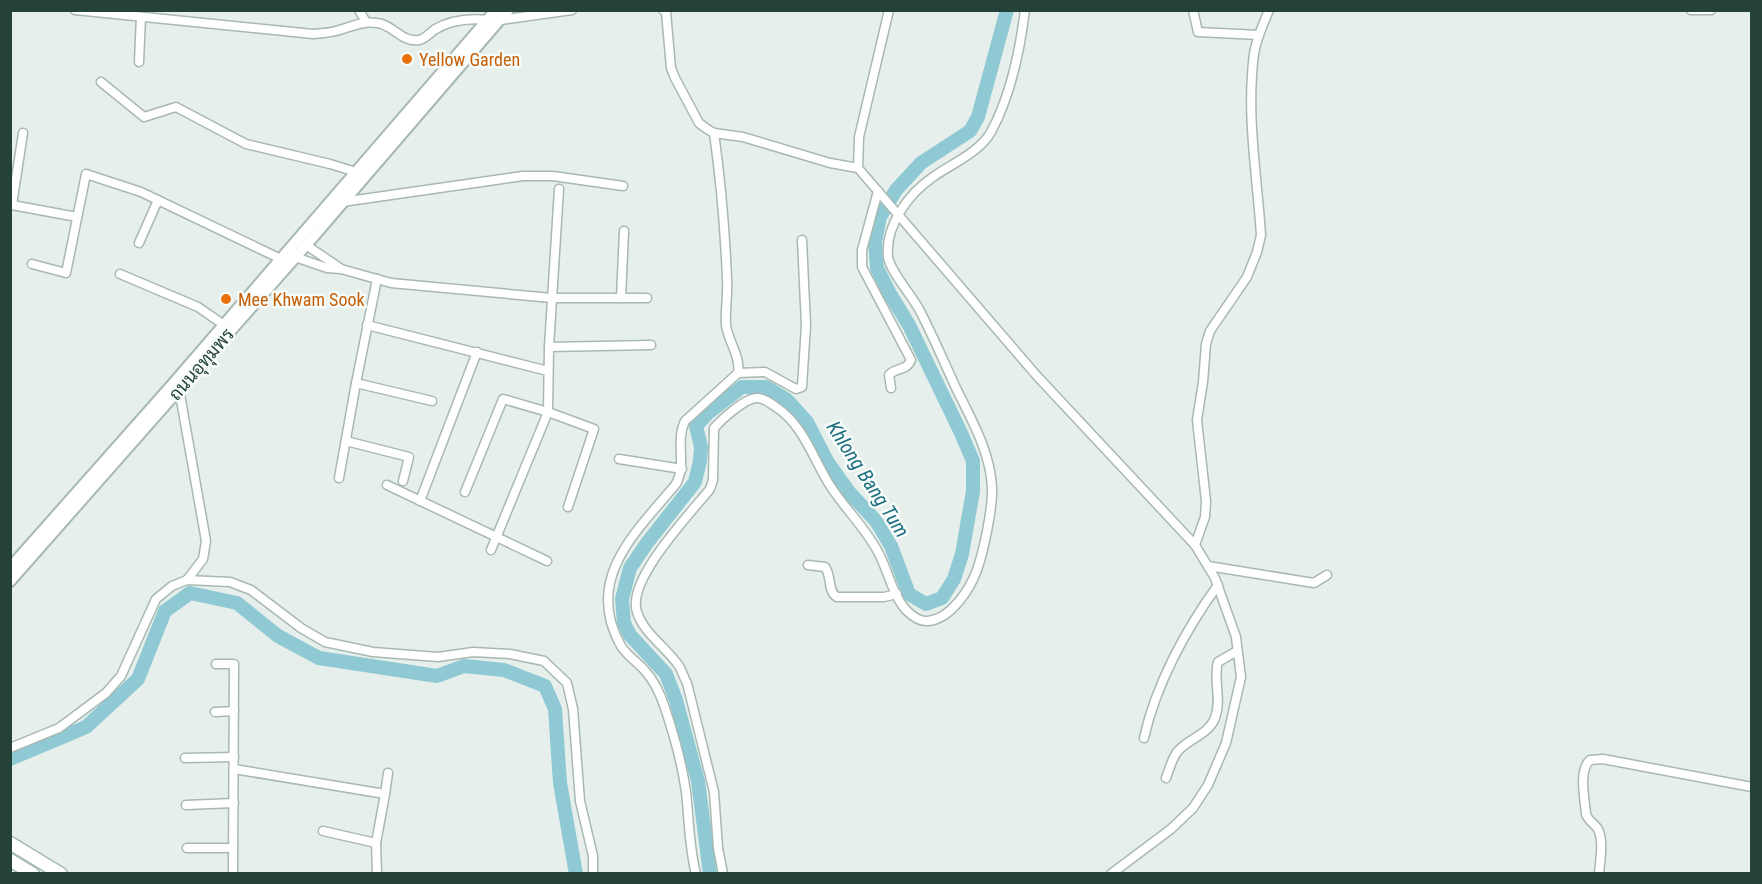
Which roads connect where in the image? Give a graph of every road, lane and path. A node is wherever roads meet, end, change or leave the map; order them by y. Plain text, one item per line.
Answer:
1 (75, 10) edge
2 (359, 10) edge
3 (508, 10) edge
4 (572, 10) edge
5 (889, 10) edge
6 (1025, 10) edge
7 (1193, 10) edge
8 (1269, 10) edge
9 (1691, 10) edge
10 (1711, 10) edge
11 (665, 11) edge
12 (498, 15) edge
13 (141, 17) junction
14 (488, 20) junction
15 (366, 22) junction
16 (1259, 35) junction
17 (139, 62) dead end
18 (101, 82) dead end
19 (23, 133) dead end
20 (714, 133) junction
21 (858, 168) junction
22 (356, 172) junction
23 (623, 186) dead end
24 (559, 189) dead end
25 (880, 193) junction
26 (158, 200) junction
27 (341, 202) junction
28 (896, 210) junction
29 (77, 217) junction
30 (624, 231) dead end
31 (802, 240) dead end
32 (139, 243) dead end
33 (306, 245) junction
34 (295, 257) junction
35 (281, 259) junction
36 (32, 264) dead end
37 (340, 269) junction
38 (120, 274) dead end
39 (377, 279) junction
40 (552, 298) junction
41 (621, 298) junction
42 (647, 298) dead end
43 (224, 325) junction
44 (367, 326) junction
45 (651, 345) dead end
46 (549, 347) junction
47 (477, 352) junction
48 (548, 370) junction
49 (738, 373) junction
50 (356, 383) junction
51 (179, 388) junction
52 (891, 388) dead end
53 (432, 401) dead end
54 (548, 412) junction
55 (346, 441) junction
56 (619, 459) dead end
57 (682, 469) junction
58 (339, 478) dead end
59 (403, 481) dead end
60 (387, 485) dead end
61 (465, 492) dead end
62 (420, 501) junction
63 (568, 507) dead end
64 (496, 537) junction
65 (1195, 545) junction
66 (491, 550) dead end
67 (547, 561) dead end
68 (808, 565) dead end
69 (1208, 566) junction
70 (10, 568) edge
71 (1327, 575) dead end
72 (187, 580) junction
73 (10, 581) edge
74 (1218, 585) junction
75 (897, 594) junction
76 (1238, 651) junction
77 (216, 664) dead end
78 (234, 711) junction
79 (215, 712) dead end
80 (1144, 738) dead end
81 (10, 748) edge
82 (234, 757) junction
83 (185, 758) dead end
84 (234, 769) junction
85 (388, 772) dead end
86 (1166, 778) dead end
87 (1752, 787) edge
88 (385, 794) junction
89 (234, 803) junction
90 (186, 805) dead end
91 (323, 831) dead end
92 (10, 843) edge
93 (376, 843) junction
94 (233, 848) junction
95 (187, 849) dead end
96 (10, 860) edge
97 (33, 873) edge
98 (61, 873) edge
99 (233, 873) edge
100 (377, 873) edge
101 (593, 873) edge
102 (696, 873) edge
103 (723, 873) edge
104 (1111, 873) edge
105 (1599, 873) edge

1 - 13 street
2 - 15 street
3 - 12 street, ถนนอุทุมพร
4 - 12 street
5 - 21 street
6 - 28 street
7 - 16 street
8 - 16 street
9 - 10 street
11 - 20 street
12 - 14 street
12 - 27 street, ถนนอุทุมพร
13 - 15 street
13 - 17 street
14 - 15 street
14 - 22 street, ถนนอุทุมพร
16 - 65 street
18 - 22 street
19 - 29 street
20 - 21 street
20 - 49 street
21 - 25 street
22 - 35 street, ถนนอุทุมพร
23 - 27 street
24 - 40 street
25 - 28 street
25 - 52 street
26 - 29 street
26 - 32 street
26 - 35 street
27 - 33 street, ถนนอุทุมพร
28 - 65 street
28 - 75 street
29 - 36 street
30 - 41 street
31 - 49 street
33 - 34 street, ถนนอุทุมพร
33 - 37 street
34 - 37 street
34 - 51 street, ถนนอุทุมพร
35 - 43 street, ถนนอุทุมพร
37 - 39 street
38 - 43 street
39 - 40 street
39 - 44 street
40 - 41 street
40 - 46 street
41 - 42 street
43 - 70 street, ถนนอุทุมพร
44 - 47 street
44 - 50 street
45 - 46 street
46 - 48 street
47 - 48 street
47 - 62 street
48 - 54 street
49 - 57 street
50 - 53 street
50 - 55 street
51 - 72 street
51 - 73 street, ถนนอุทุมพร
54 - 61 street
54 - 63 street
54 - 64 street
55 - 58 street
55 - 59 street
56 - 57 street
57 - 102 street
60 - 62 street
62 - 64 street
64 - 66 street
64 - 67 street
65 - 69 street
68 - 75 street
69 - 71 street
69 - 74 street
72 - 81 street
72 - 101 street
74 - 76 street
74 - 80 street
75 - 103 street
76 - 86 street
76 - 104 street
77 - 78 street
78 - 79 street
78 - 82 street
82 - 83 street
82 - 84 street
84 - 88 street
84 - 89 street
85 - 88 street
87 - 105 street
88 - 93 street
89 - 90 street
89 - 94 street
91 - 93 street
92 - 98 main road
93 - 100 street
94 - 95 street
94 - 99 street
96 - 97 main road

